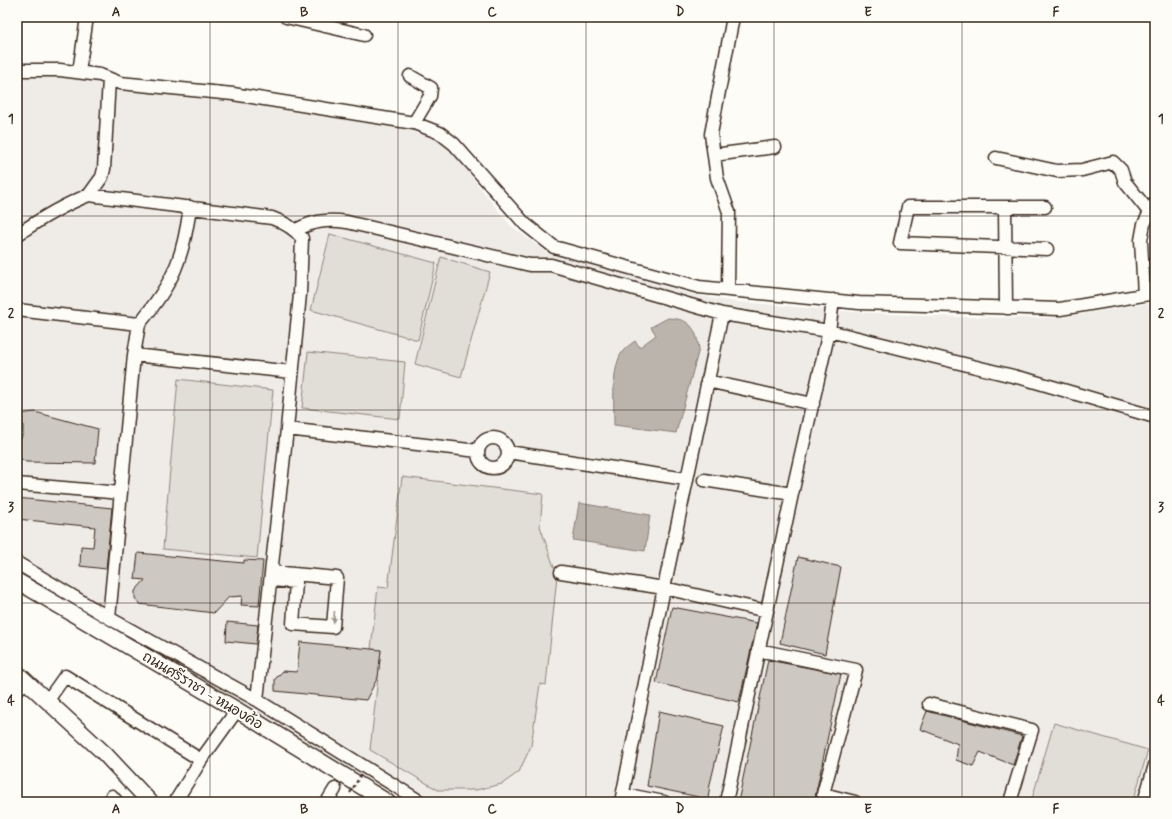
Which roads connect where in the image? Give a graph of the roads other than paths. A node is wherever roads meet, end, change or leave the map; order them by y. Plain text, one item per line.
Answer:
1 (87, 17) edge
2 (286, 17) edge
3 (733, 17) edge
4 (364, 35) dead end
5 (17, 70) edge
6 (79, 72) junction
7 (410, 76) dead end
8 (109, 79) junction
9 (414, 123) junction
10 (775, 147) dead end
11 (714, 155) junction
12 (996, 158) dead end
13 (89, 195) junction
14 (190, 207) junction
15 (1045, 207) dead end
16 (1005, 208) junction
17 (1152, 208) edge
18 (296, 230) junction
19 (17, 235) edge
20 (1006, 248) junction
21 (1047, 249) dead end
22 (728, 290) junction
23 (1149, 294) edge
24 (833, 300) junction
25 (1006, 308) junction
26 (17, 310) edge
27 (722, 314) junction
28 (139, 324) junction
29 (829, 332) junction
30 (134, 355) junction
31 (292, 372) junction
32 (707, 381) junction
33 (813, 404) junction
34 (1155, 417) edge
35 (287, 429) junction
36 (478, 451) junction
37 (508, 452) junction
38 (686, 479) junction
39 (704, 480) dead end
40 (17, 484) edge
41 (121, 493) junction
42 (792, 494) junction
43 (17, 563) edge
44 (561, 572) dead end
45 (271, 576) junction
46 (17, 581) edge
47 (664, 588) junction
48 (767, 611) junction
49 (109, 618) junction
50 (758, 650) junction
51 (20, 681) edge
52 (48, 700) junction
53 (257, 700) junction
54 (929, 704) dead end
55 (237, 710) junction
56 (201, 760) junction
57 (1155, 765) edge
58 (335, 789) dead end
59 (622, 798) edge
60 (150, 802) edge
61 (175, 802) edge
62 (327, 802) edge
63 (387, 802) edge
64 (421, 802) edge
65 (664, 802) edge
66 (726, 802) edge
67 (855, 802) edge
68 (1010, 802) edge
69 (1144, 802) edge

1 - 6 street
2 - 4 street
3 - 11 street
5 - 6 street
6 - 8 street
7 - 9 street
8 - 9 street
8 - 13 street
9 - 22 street
10 - 11 street
11 - 22 street
12 - 17 street
13 - 14 street
13 - 19 street
14 - 18 street
14 - 28 street
15 - 16 street
16 - 20 street
16 - 20 street
17 - 23 street
18 - 27 street
18 - 31 street
20 - 21 street
20 - 25 street
22 - 24 street
23 - 25 street
24 - 25 street
24 - 29 street
26 - 28 street
27 - 29 street
27 - 32 street
28 - 30 street
29 - 33 street
29 - 34 street
30 - 31 street
30 - 41 street
31 - 35 street
32 - 33 street
32 - 38 street
33 - 42 street
35 - 36 street
35 - 45 street
36 - 37 street
36 - 37 street
37 - 38 street
38 - 47 street
39 - 42 street
40 - 41 street
41 - 49 street
42 - 48 street
43 - 49 street
44 - 47 street
45 -> 45 street
45 - 53 street
46 - 55 main road, ถนนศรีราชา - หนองค้อ
47 - 48 street
47 - 59 street
48 - 50 street
49 - 53 street
50 - 66 street
50 - 67 street
51 - 52 main road
52 - 56 street
52 - 60 main road
53 - 64 street
54 - 68 street
55 - 56 street
55 - 63 main road, ถนนศรีราชา - หนองค้อ
56 - 61 street
57 - 69 street
58 - 62 street
59 - 65 street

